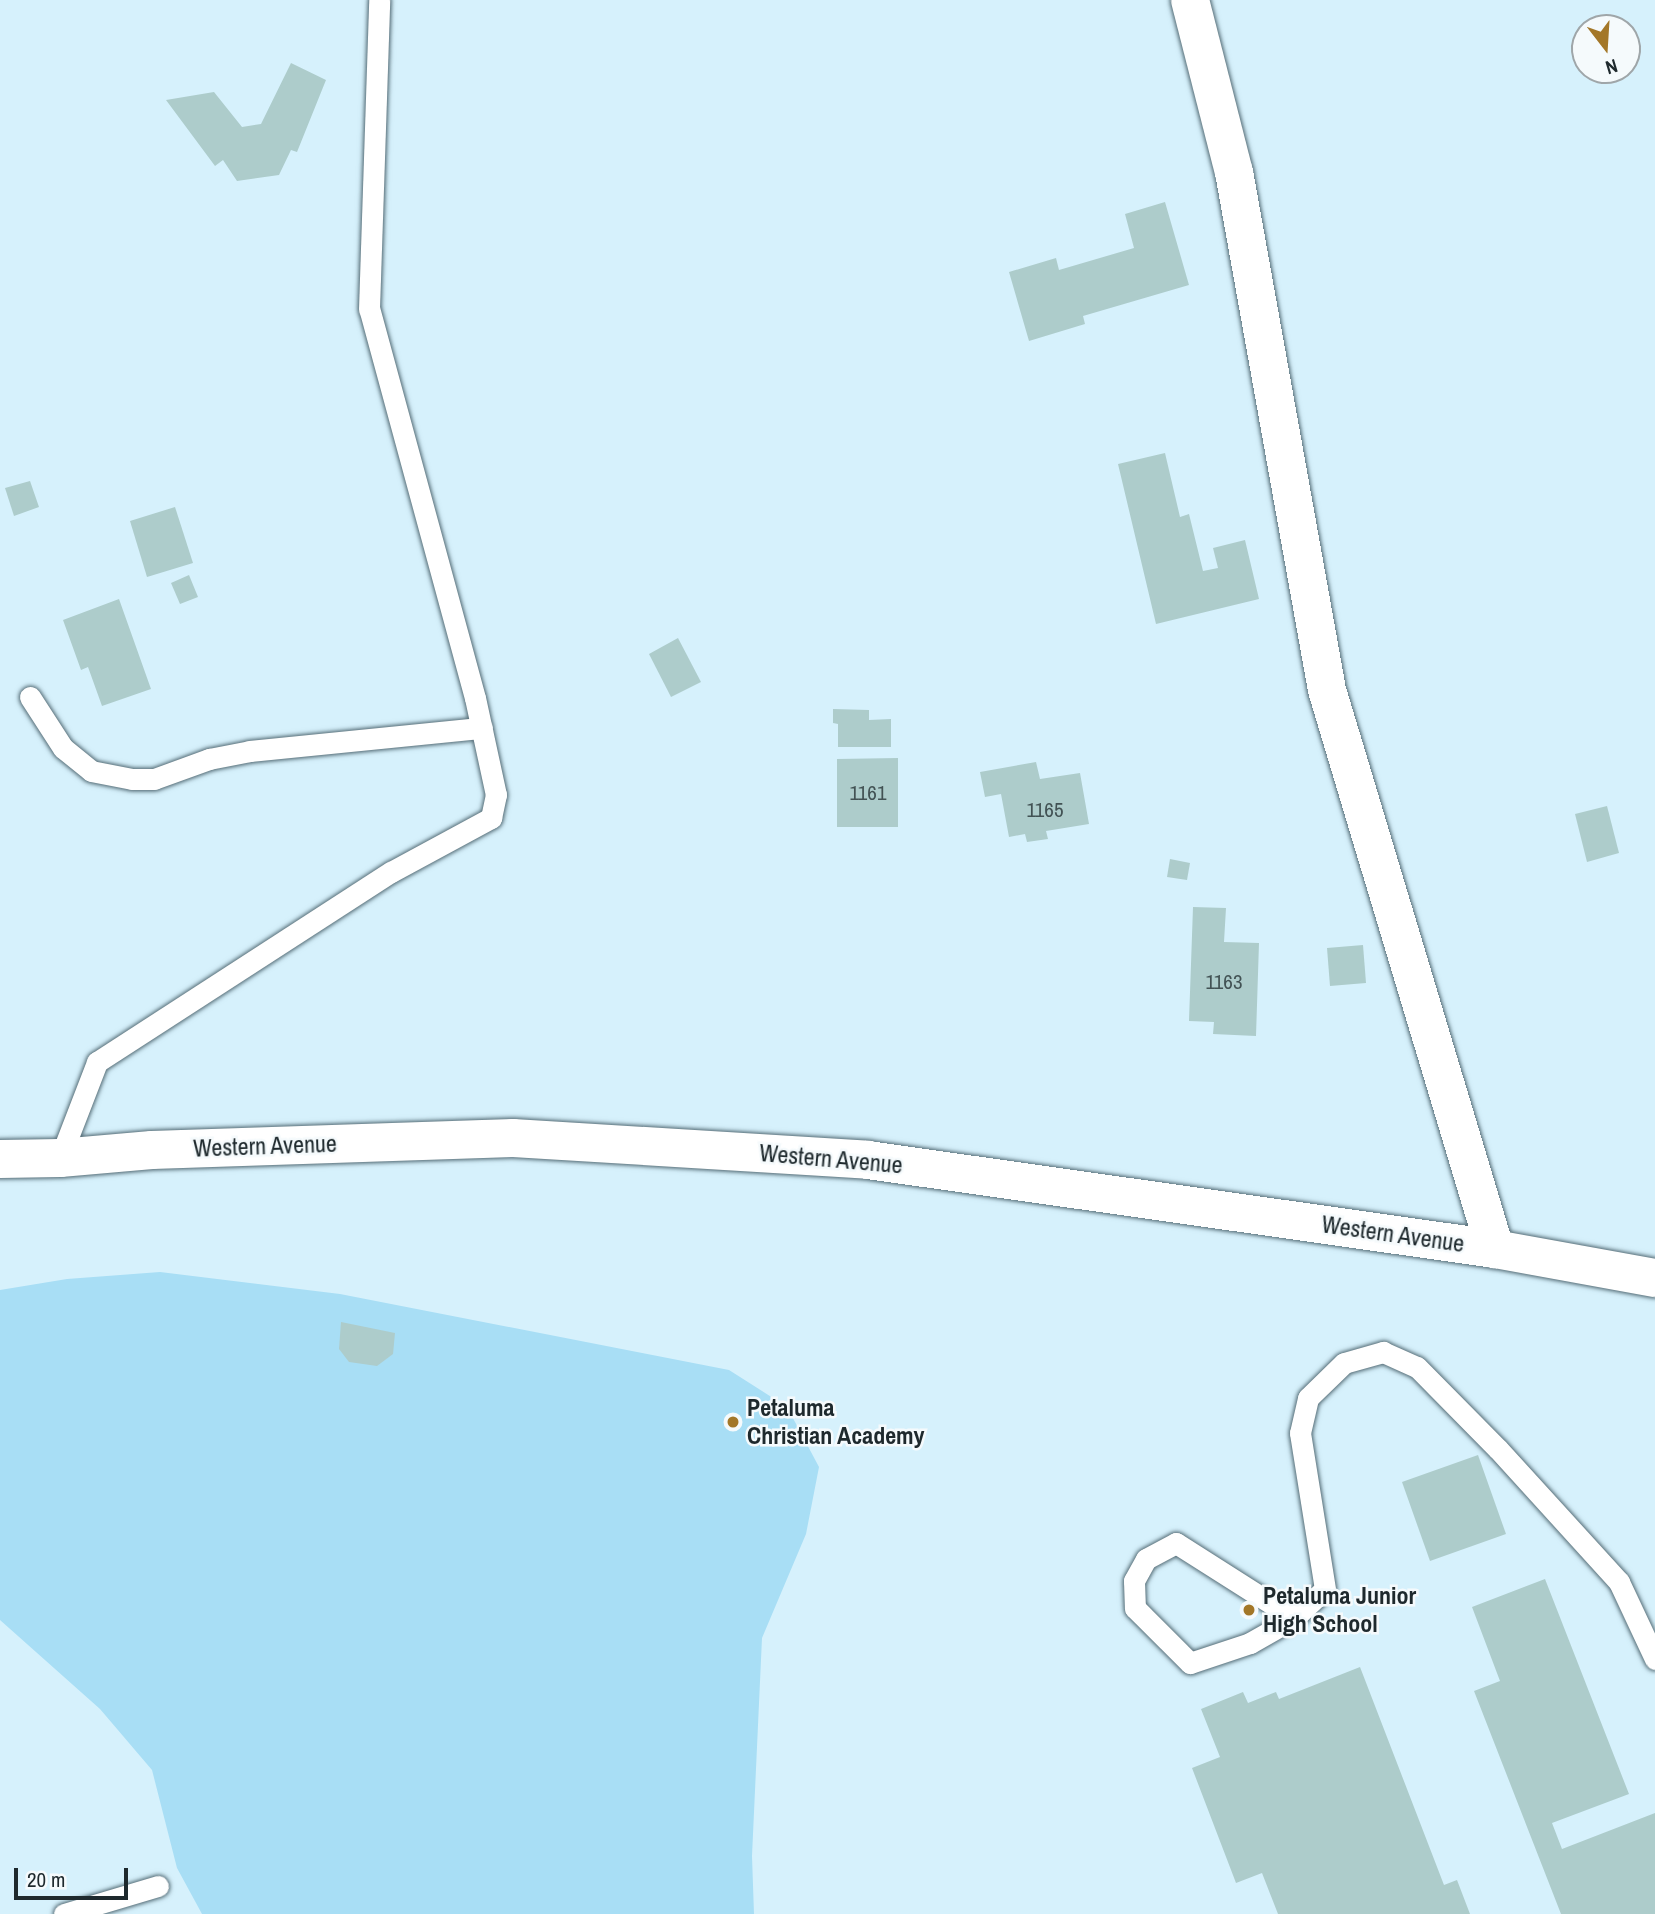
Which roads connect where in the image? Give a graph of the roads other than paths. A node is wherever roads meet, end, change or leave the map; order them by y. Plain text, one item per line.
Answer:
1 (379, 0) edge
2 (1190, 0) edge
3 (30, 697) dead end
4 (481, 727) junction
5 (60, 1158) junction
6 (0, 1159) edge
7 (1495, 1249) junction
8 (1655, 1278) edge
9 (1294, 1618) junction
10 (1655, 1659) edge
11 (158, 1886) dead end
12 (64, 1914) edge

1 - 4 lane
2 - 7 street
3 - 4 lane
4 - 5 lane
5 - 6 street, Western Avenue
5 - 7 street, Western Avenue
7 - 8 street, Western Avenue
9 - 9 lane
9 - 10 lane
11 - 12 lane

